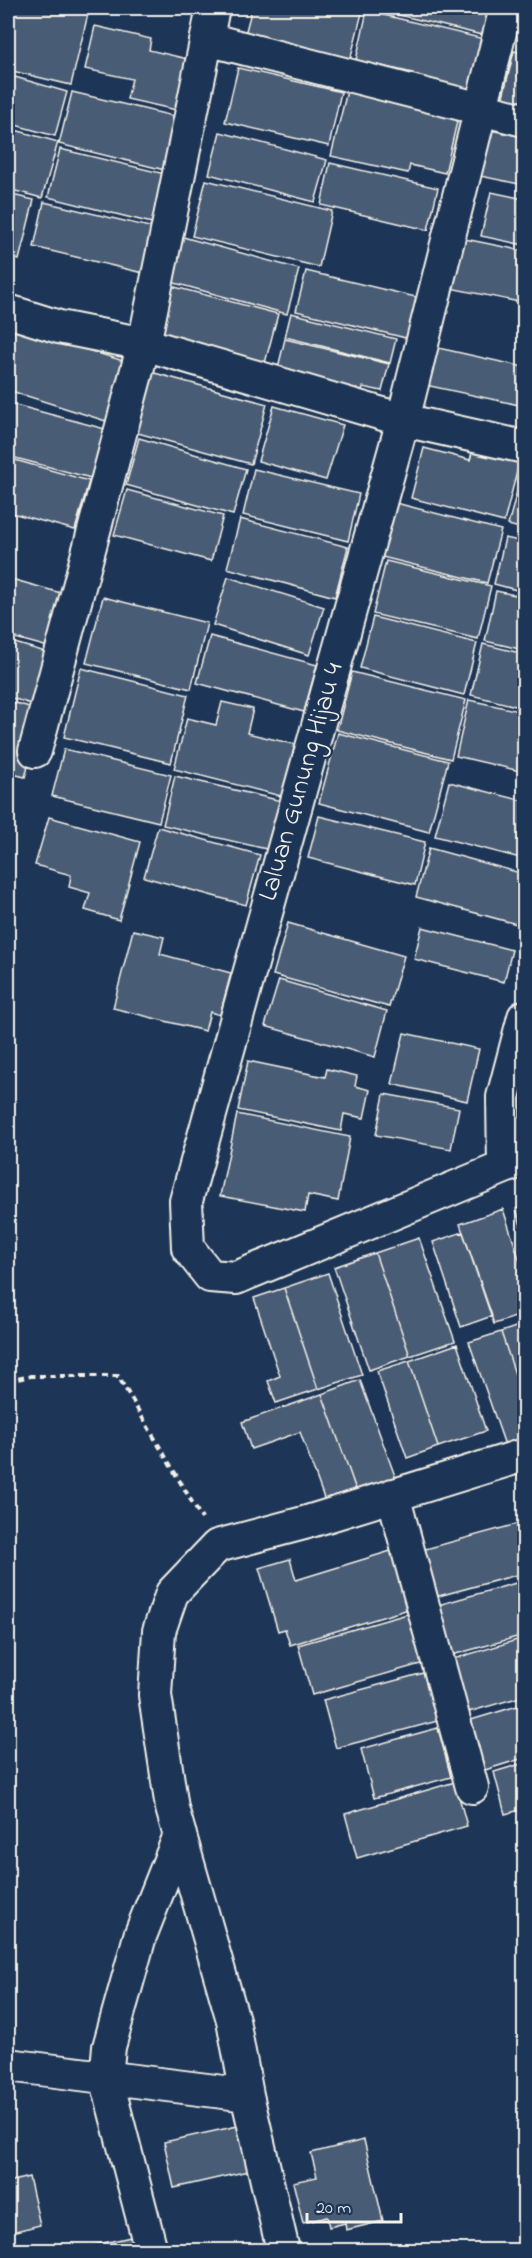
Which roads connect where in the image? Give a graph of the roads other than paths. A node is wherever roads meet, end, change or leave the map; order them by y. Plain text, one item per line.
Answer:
1 (213, 8) edge
2 (506, 8) edge
3 (207, 39) junction
4 (481, 108) junction
5 (525, 120) edge
6 (8, 311) edge
7 (144, 344) junction
8 (403, 420) junction
9 (525, 447) edge
10 (35, 751) dead end
11 (525, 1017) edge
12 (514, 1163) edge
13 (525, 1455) edge
14 (393, 1495) junction
15 (472, 1787) dead end
16 (180, 1836) junction
17 (8, 2065) edge
18 (106, 2078) junction
19 (247, 2095) junction
20 (151, 2250) edge
21 (284, 2250) edge

1 - 3 street
2 - 4 street, Laluan Gunung Hijau 4
3 - 4 street
3 - 7 street
4 - 5 street
4 - 8 street, Laluan Gunung Hijau 4
6 - 7 street
7 - 8 street
7 - 10 street
8 - 9 street
8 - 12 street, Laluan Gunung Hijau 4
11 - 12 street
13 - 14 street
14 - 15 street
14 - 16 street
16 - 18 street
16 - 19 street
17 - 18 street
18 - 19 street
18 - 20 street
19 - 21 street

